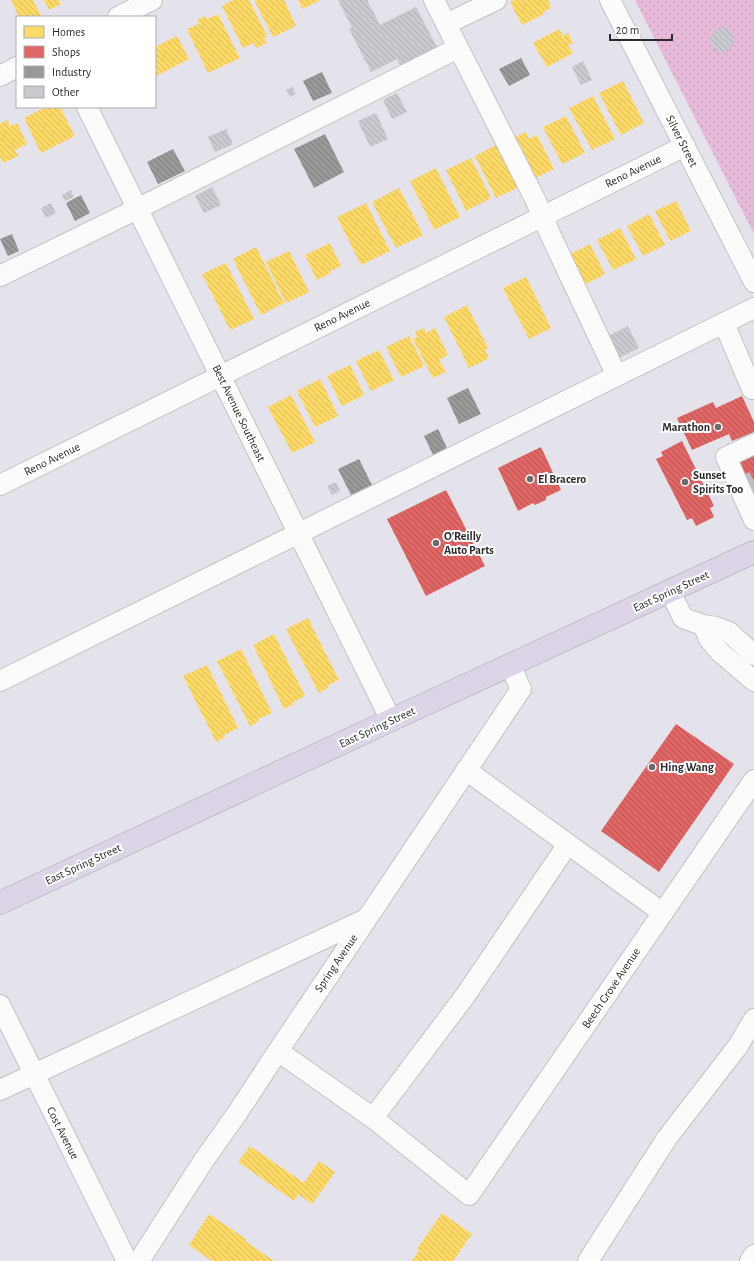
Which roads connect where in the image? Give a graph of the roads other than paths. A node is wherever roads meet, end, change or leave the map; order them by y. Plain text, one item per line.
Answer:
1 (152, 0) edge
2 (434, 0) edge
3 (496, 0) edge
4 (610, 0) edge
5 (120, 16) edge
6 (446, 24) junction
7 (458, 48) junction
8 (16, 68) edge
9 (0, 76) edge
10 (87, 108) edge
11 (685, 146) junction
12 (137, 209) junction
13 (542, 216) junction
14 (0, 276) edge
15 (754, 282) edge
16 (754, 308) edge
17 (724, 323) junction
18 (220, 376) junction
19 (617, 376) junction
20 (753, 390) edge
21 (754, 444) edge
22 (0, 485) edge
23 (752, 510) edge
24 (298, 533) junction
25 (754, 552) edge
26 (670, 591) junction
27 (703, 625) junction
28 (754, 638) edge
29 (754, 654) edge
30 (510, 665) junction
31 (754, 668) edge
32 (754, 681) edge
33 (0, 682) edge
34 (391, 720) junction
35 (466, 770) junction
36 (754, 780) edge
37 (568, 844) junction
38 (0, 903) edge
39 (663, 913) junction
40 (366, 919) junction
41 (0, 1005) edge
42 (754, 1019) edge
43 (278, 1051) junction
44 (34, 1075) junction
45 (0, 1090) edge
46 (373, 1118) junction
47 (754, 1255) edge
48 (127, 1261) edge
49 (139, 1261) edge
50 (588, 1261) edge
51 (750, 1261) edge

1 - 5 street
2 - 6 street
3 - 6 street
4 - 11 street, Silver Street
6 - 7 street
7 - 12 street
7 - 13 street
8 - 9 street
10 - 12 street, Best Avenue Southeast
11 - 13 street, Reno Avenue
11 - 15 street, Silver Street
12 - 14 street
12 - 18 street, Best Avenue Southeast
13 - 18 street, Reno Avenue
13 - 19 street
16 - 17 street
17 - 19 street
17 - 20 street
18 - 22 street, Reno Avenue
18 - 24 street, Best Avenue Southeast
19 - 24 street
21 - 23 street
24 - 33 street
24 - 34 street, Best Avenue Southeast
25 - 26 main road, East Spring Street
26 - 27 street
26 - 30 main road, East Spring Street
27 - 28 street
27 - 29 street
27 - 31 street
27 - 32 street
30 - 34 main road, East Spring Street
30 - 35 street, Spring Avenue
34 - 38 main road, East Spring Street
35 - 37 street
35 - 40 street, Spring Avenue
36 - 39 street, Beech Grove Avenue
37 - 39 street
37 - 46 street
39 - 46 street, Beech Grove Avenue
40 - 43 street, Spring Avenue
40 - 44 street
41 - 44 street, Cost Avenue
42 - 50 street
43 - 46 street
43 - 49 street, Spring Avenue
44 - 45 street
44 - 48 street, Cost Avenue
47 - 51 street

